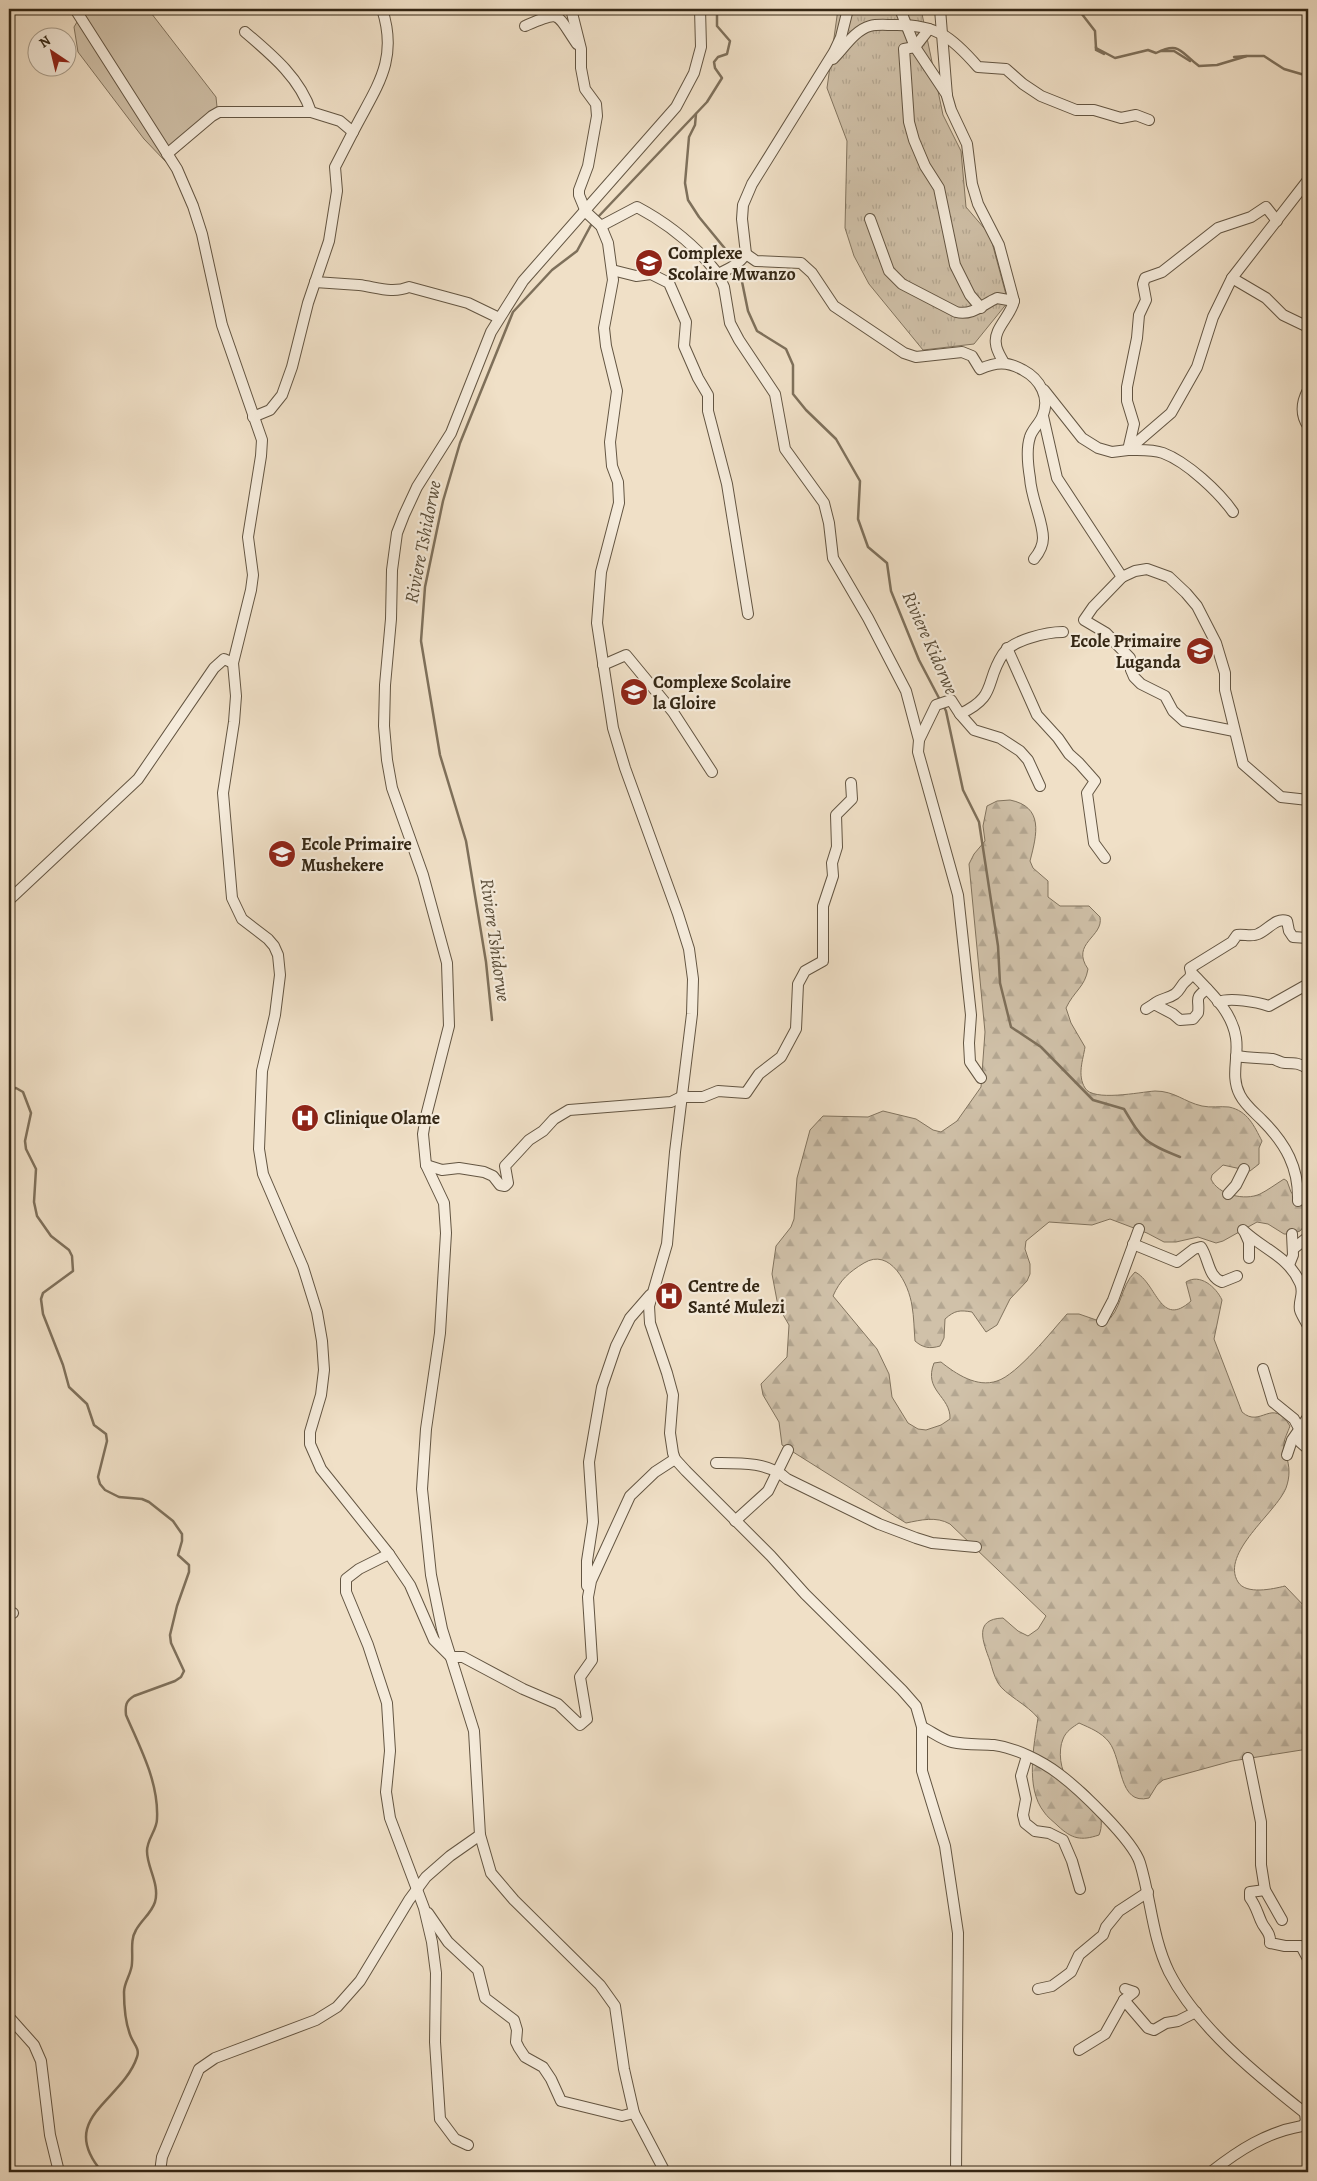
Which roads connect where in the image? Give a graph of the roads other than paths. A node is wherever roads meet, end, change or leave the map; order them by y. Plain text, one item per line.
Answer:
1 (75, 9) edge
2 (382, 9) edge
3 (571, 9) edge
4 (700, 9) edge
5 (848, 9) edge
6 (900, 9) edge
7 (940, 9) edge
8 (906, 25) junction
9 (525, 26) dead end
10 (929, 29) junction
11 (245, 32) dead end
12 (942, 33) junction
13 (915, 47) junction
14 (581, 49) junction
15 (824, 69) junction
16 (947, 96) junction
17 (311, 112) junction
18 (1149, 120) dead end
19 (353, 132) junction
20 (167, 154) junction
21 (1308, 180) edge
22 (586, 212) junction
23 (870, 219) dead end
24 (1277, 222) junction
25 (601, 226) junction
26 (745, 256) junction
27 (612, 270) junction
28 (718, 274) junction
29 (1232, 278) junction
30 (315, 282) junction
31 (1014, 301) junction
32 (981, 308) junction
33 (499, 318) junction
34 (1308, 327) edge
35 (1004, 363) junction
36 (1043, 389) junction
37 (1308, 390) edge
38 (1043, 416) junction
39 (253, 417) junction
40 (1308, 426) edge
41 (1128, 450) junction
42 (1233, 512) dead end
43 (1034, 559) dead end
44 (1122, 577) junction
45 (748, 614) dead end
46 (1063, 632) dead end
47 (1007, 648) junction
48 (233, 663) junction
49 (603, 665) junction
50 (960, 714) junction
51 (1234, 731) junction
52 (919, 740) junction
53 (712, 772) dead end
54 (851, 783) dead end
55 (1040, 786) dead end
56 (1308, 800) edge
57 (1105, 858) dead end
58 (9, 900) edge
59 (1308, 938) edge
60 (1192, 973) junction
61 (1308, 984) edge
62 (1207, 989) junction
63 (1218, 1002) junction
64 (1236, 1056) junction
65 (1308, 1069) edge
66 (981, 1078) dead end
67 (681, 1097) junction
68 (1260, 1118) junction
69 (1255, 1128) dead end
70 (426, 1165) junction
71 (1244, 1169) dead end
72 (1228, 1194) dead end
73 (1301, 1199) edge
74 (1138, 1229) dead end
75 (1292, 1234) dead end
76 (1308, 1237) edge
77 (1133, 1244) junction
78 (1293, 1249) junction
79 (1248, 1258) dead end
80 (1289, 1265) junction
81 (1237, 1276) dead end
82 (652, 1293) junction
83 (1306, 1294) edge
84 (1102, 1321) dead end
85 (1307, 1324) edge
86 (1263, 1369) dead end
87 (1308, 1417) edge
88 (1300, 1430) junction
89 (1308, 1449) edge
90 (788, 1450) dead end
91 (1287, 1455) dead end
92 (675, 1459) junction
93 (716, 1463) dead end
94 (778, 1471) junction
95 (736, 1521) junction
96 (976, 1547) dead end
97 (389, 1554) junction
98 (588, 1597) junction
99 (450, 1657) junction
100 (922, 1726) junction
101 (1027, 1756) junction
102 (1248, 1758) dead end
103 (480, 1835) junction
104 (416, 1889) junction
105 (1080, 1889) dead end
106 (1265, 1890) junction
107 (1148, 1892) junction
108 (424, 1908) junction
109 (1282, 1920) dead end
110 (1305, 1946) edge
111 (1308, 1959) edge
112 (1038, 1989) dead end
113 (1196, 2012) junction
114 (9, 2016) edge
115 (1079, 2050) dead end
116 (634, 2113) junction
117 (1307, 2113) edge
118 (468, 2145) dead end
119 (59, 2172) edge
120 (160, 2172) edge
121 (665, 2172) edge
122 (956, 2172) edge
123 (1211, 2172) edge

1 - 20 street
2 - 19 street
3 - 14 street
4 - 22 street
5 - 15 street
6 - 8 street
7 - 12 street
8 - 10 street
8 - 13 street
8 - 15 street
9 - 14 street
10 - 12 street
10 - 13 street
11 - 17 street
12 - 16 street
12 - 18 street
13 - 16 street
13 - 32 street
14 - 22 street
15 - 26 street
16 - 31 street
17 - 19 street
17 - 20 street
19 - 30 street
20 - 39 street
21 - 24 street
22 - 25 street
22 - 33 street
23 - 32 street
24 - 29 street
24 - 41 street
25 - 27 street
25 - 28 street
26 - 28 street
26 - 35 street
27 - 45 street
27 - 49 street
28 - 52 street
29 - 34 street
29 - 41 street
30 - 33 street
30 - 39 street
31 - 32 street
31 - 35 street
33 - 70 street
35 - 36 street
36 - 38 street
36 - 41 street
37 - 40 street
38 - 43 street
38 - 44 street
39 - 48 street
41 - 42 street
44 - 51 street
44 - 51 street
46 - 47 street
47 - 50 street
47 - 57 street
48 - 58 street
48 - 97 street
49 - 53 street
49 - 67 street
50 - 52 street
50 - 55 street
51 - 56 street
52 - 66 street
54 - 67 street
59 - 60 street
60 - 62 street
60 - 62 street
61 - 63 street
62 - 63 street
63 - 64 street
64 - 65 street
64 - 68 street
67 - 70 street
67 - 82 street
68 - 69 street
68 - 73 street
70 - 99 street
71 - 72 street
74 - 77 street
75 - 78 street
76 - 78 street
77 - 81 street
77 - 84 street
78 - 80 street
79 - 80 street
80 - 83 street
82 - 92 street
82 - 98 street
83 - 85 street
86 - 88 street
87 - 88 street
88 - 89 street
88 - 91 street
90 - 94 street
92 - 95 street
92 - 98 street
93 - 94 street
94 - 95 street
94 - 96 street
95 - 100 street
97 - 99 street
97 - 104 street
98 - 99 street
99 - 103 street
100 - 101 street
100 - 122 street
101 - 105 street
101 - 107 street
102 - 106 street
103 - 104 street
103 - 116 street
104 - 108 street
104 - 120 street
106 - 109 street
106 - 110 street
107 - 112 street
107 - 113 street
108 - 116 street
108 - 118 street
110 - 111 street
113 - 115 street
113 - 117 street
114 - 119 street
116 - 121 street
117 - 123 street

